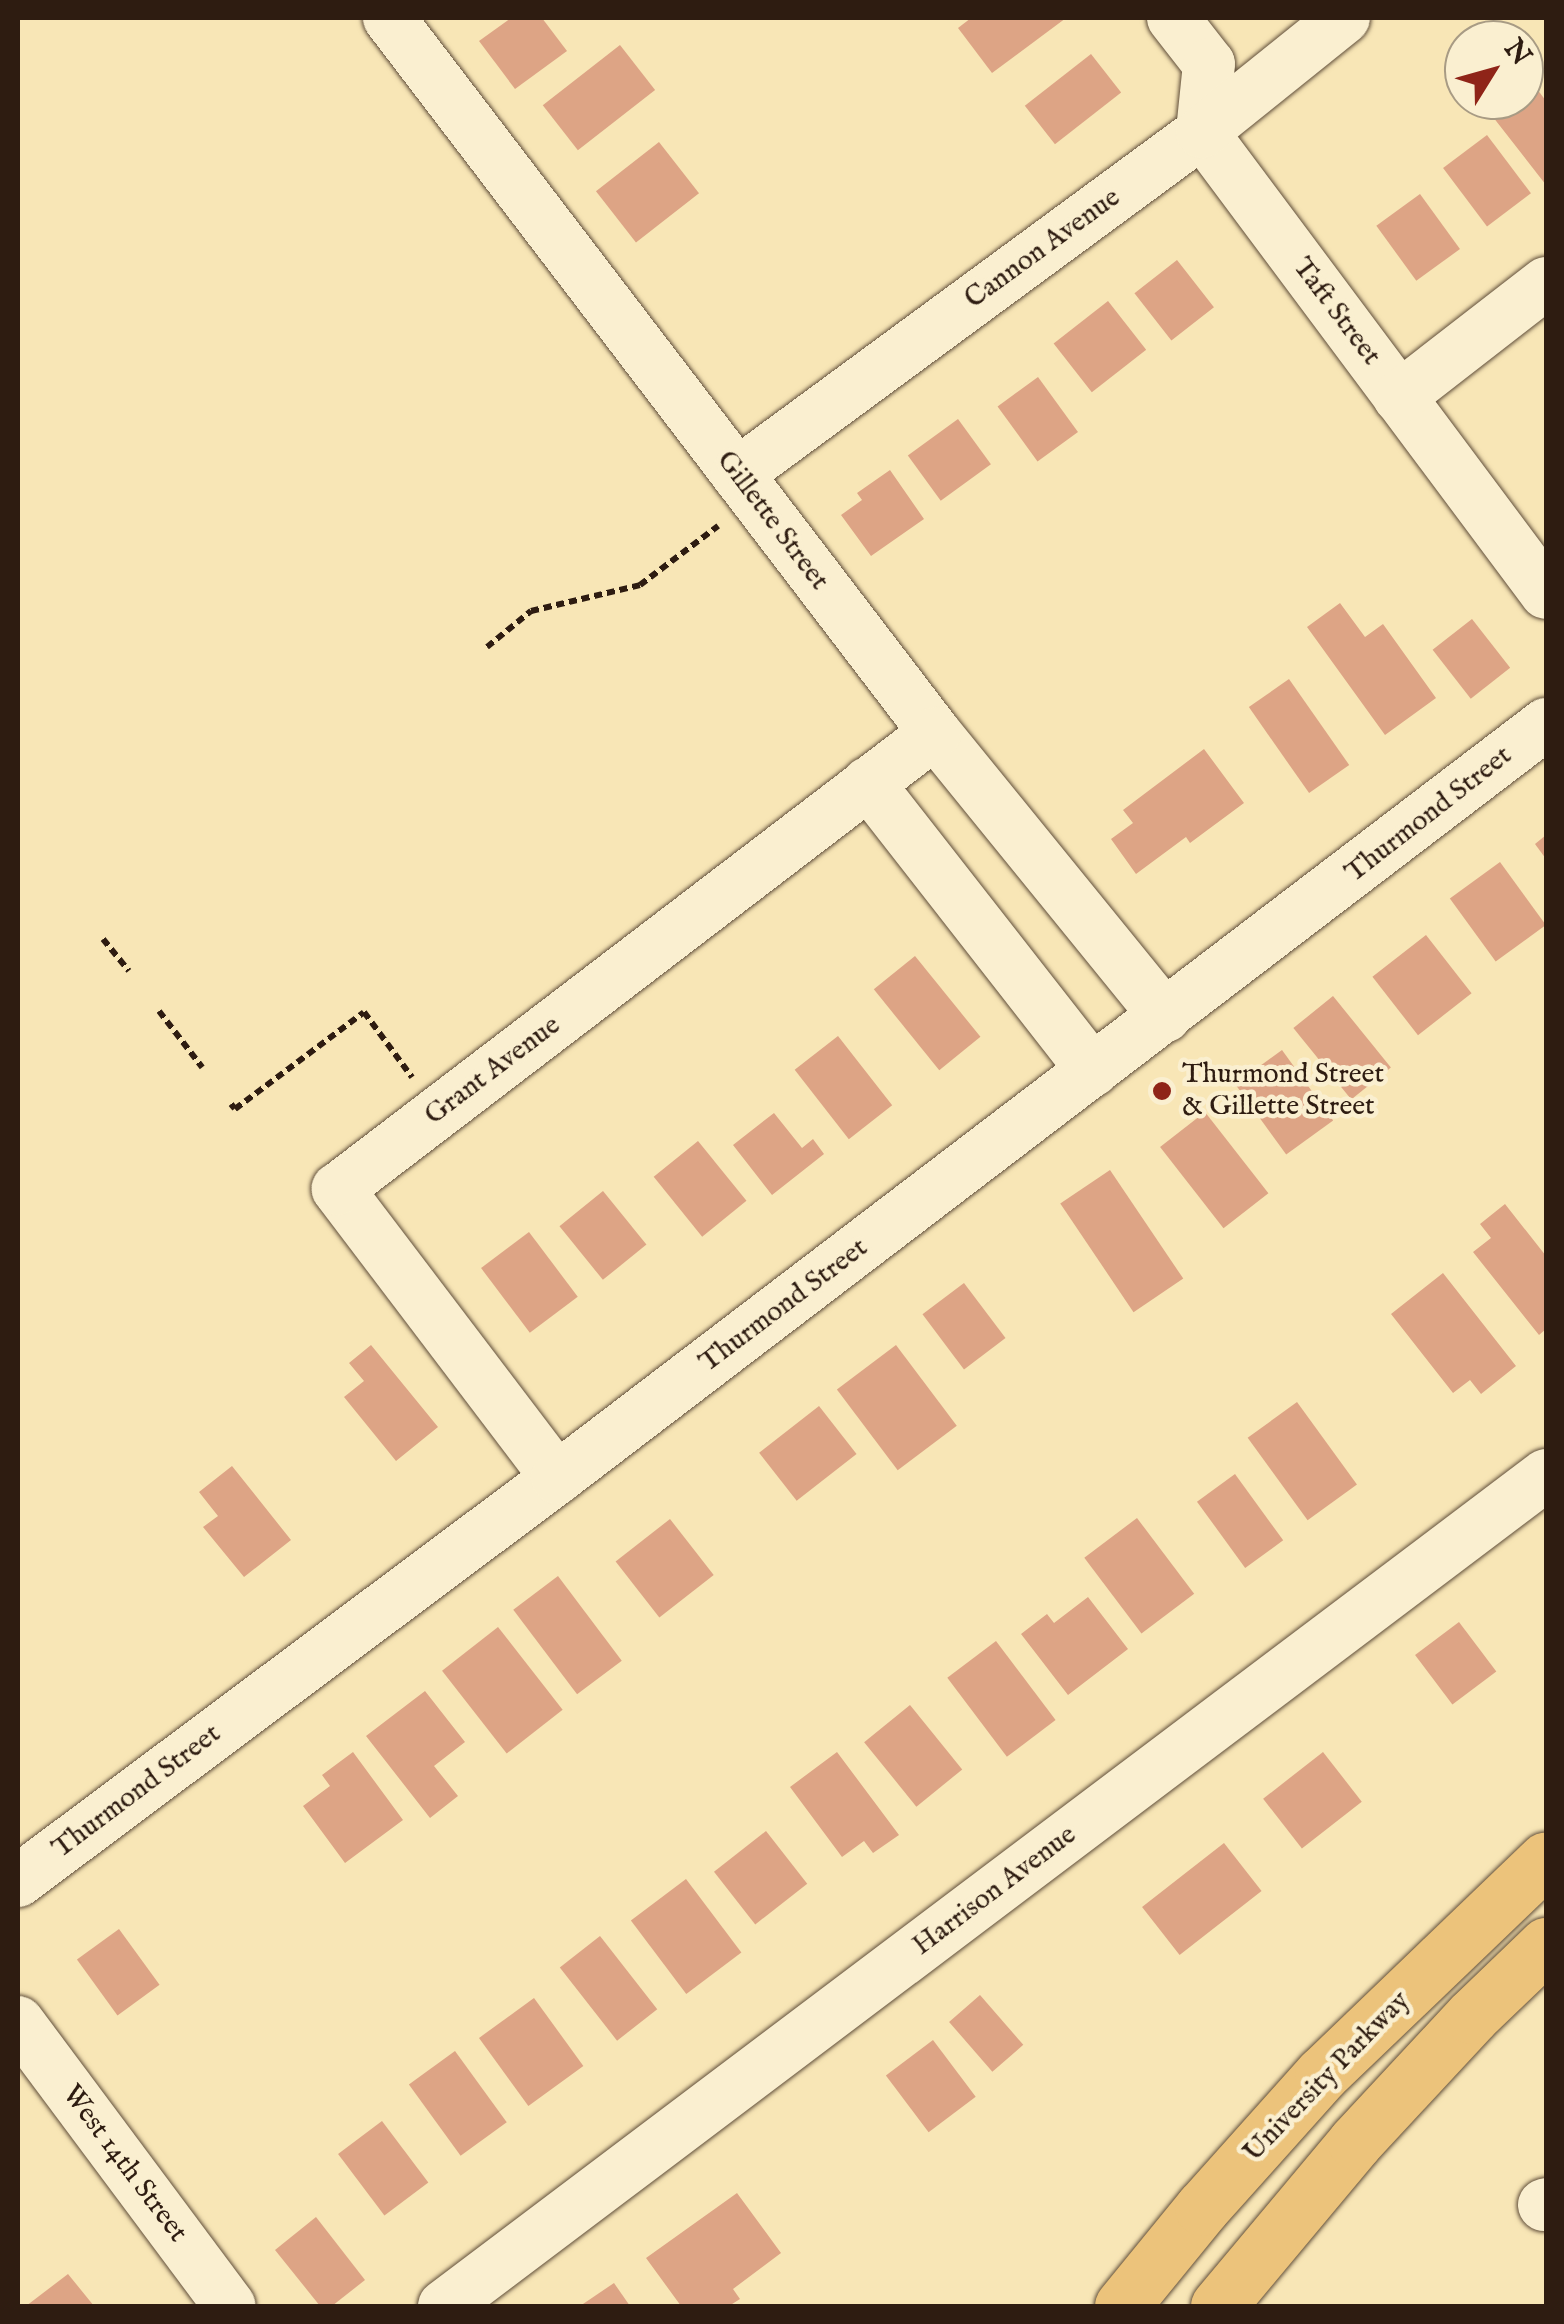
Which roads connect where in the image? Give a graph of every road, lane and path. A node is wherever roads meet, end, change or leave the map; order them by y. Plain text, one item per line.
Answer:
1 (389, 18) edge
2 (1173, 18) edge
3 (1344, 18) edge
4 (1202, 132) junction
5 (1546, 283) edge
6 (1399, 396) junction
7 (734, 496) junction
8 (1546, 593) edge
9 (487, 646) dead end
10 (1546, 724) edge
11 (935, 733) junction
12 (868, 783) junction
13 (104, 939) dead end
14 (129, 971) dead end
15 (159, 1011) dead end
16 (1166, 1016) junction
17 (202, 1066) dead end
18 (1094, 1072) junction
19 (412, 1077) dead end
20 (232, 1104) dead end
21 (1546, 1475) edge
22 (557, 1478) junction
23 (1546, 1860) edge
24 (18, 1881) edge
25 (1546, 1945) edge
26 (18, 2022) edge
27 (230, 2306) edge
28 (444, 2306) edge
29 (1122, 2306) edge
30 (1218, 2306) edge

1 - 7 street, Gillette Street
2 - 4 street
3 - 4 street, Cannon Avenue
4 - 6 street, Taft Street
4 - 7 street, Cannon Avenue
5 - 6 street
6 - 8 street, Taft Street
7 - 9 path
7 - 11 street, Gillette Street
10 - 16 street, Thurmond Street
11 - 12 street, Grant Avenue
11 - 16 street, Gillette Street
12 - 18 street
12 - 22 street, Grant Avenue
13 - 14 path
15 - 17 path
16 - 18 street, Thurmond Street
18 - 22 street, Thurmond Street
19 - 20 path
21 - 28 street, Harrison Avenue
22 - 24 street, Thurmond Street
23 - 29 main road, University Parkway
25 - 30 main road
26 - 27 street, West 14th Street

